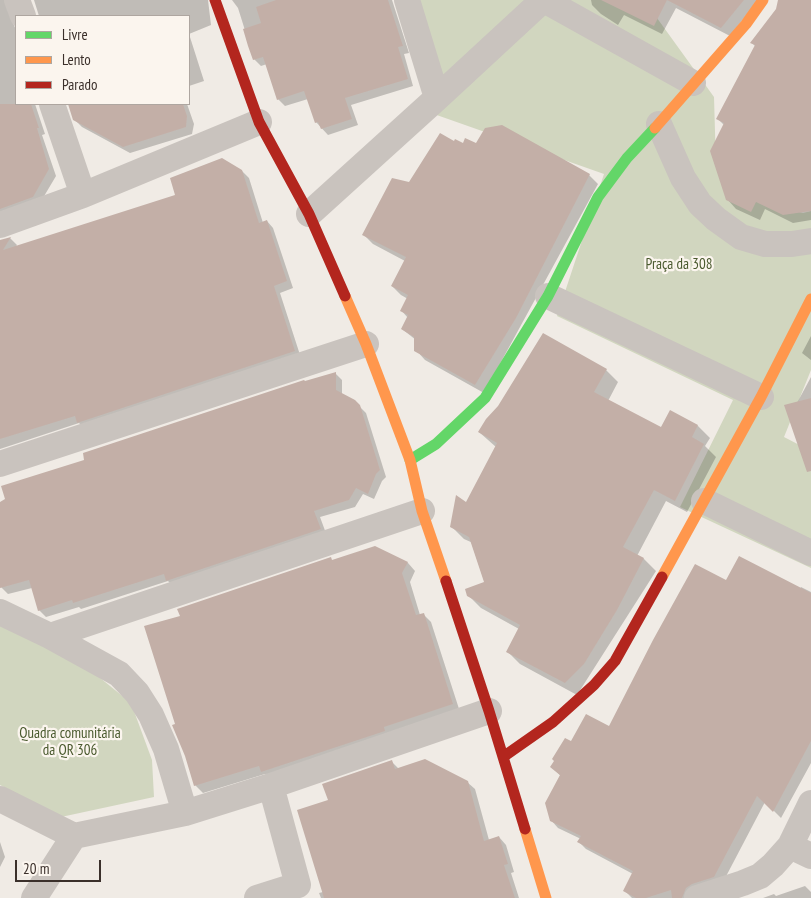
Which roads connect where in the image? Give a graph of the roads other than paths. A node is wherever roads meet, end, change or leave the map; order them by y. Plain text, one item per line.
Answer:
1 (17, 0) edge
2 (216, 0) edge
3 (407, 0) edge
4 (543, 0) edge
5 (763, 0) edge
6 (23, 15) edge
7 (693, 83) junction
8 (437, 98) junction
9 (52, 105) edge
10 (259, 122) junction
11 (659, 124) junction
12 (83, 195) junction
13 (309, 214) junction
14 (0, 225) edge
15 (811, 241) edge
16 (548, 296) junction
17 (811, 299) edge
18 (366, 344) junction
19 (762, 397) junction
20 (410, 460) junction
21 (0, 464) edge
22 (704, 501) junction
23 (422, 511) junction
24 (811, 553) edge
25 (0, 612) edge
26 (50, 636) junction
27 (489, 711) junction
28 (503, 757) junction
29 (271, 786) junction
30 (0, 799) edge
31 (811, 803) edge
32 (185, 813) junction
33 (74, 836) junction
34 (800, 851) edge
35 (300, 892) edge
36 (34, 898) edge
37 (257, 898) edge
38 (546, 898) edge
39 (697, 898) edge

1 - 6 street
2 - 10 street
3 - 8 street
4 - 7 street
4 - 8 street
5 - 7 street
7 - 11 street
8 - 13 street
9 - 12 street
10 - 12 street
10 - 13 street
11 - 15 street
11 - 16 street
12 - 14 street
13 - 18 street
16 - 19 street
16 - 20 street
17 - 19 street
18 - 20 street
18 - 21 street
19 - 22 street
20 - 23 street
22 - 24 street
22 - 28 street
23 - 26 street
23 - 27 street
25 - 26 street
26 - 32 street
27 - 28 street
27 - 29 street
28 - 38 street
29 - 32 street
29 - 35 street
30 - 33 street
31 - 34 street
32 - 33 street
33 - 36 street
34 - 39 street
35 - 37 street

